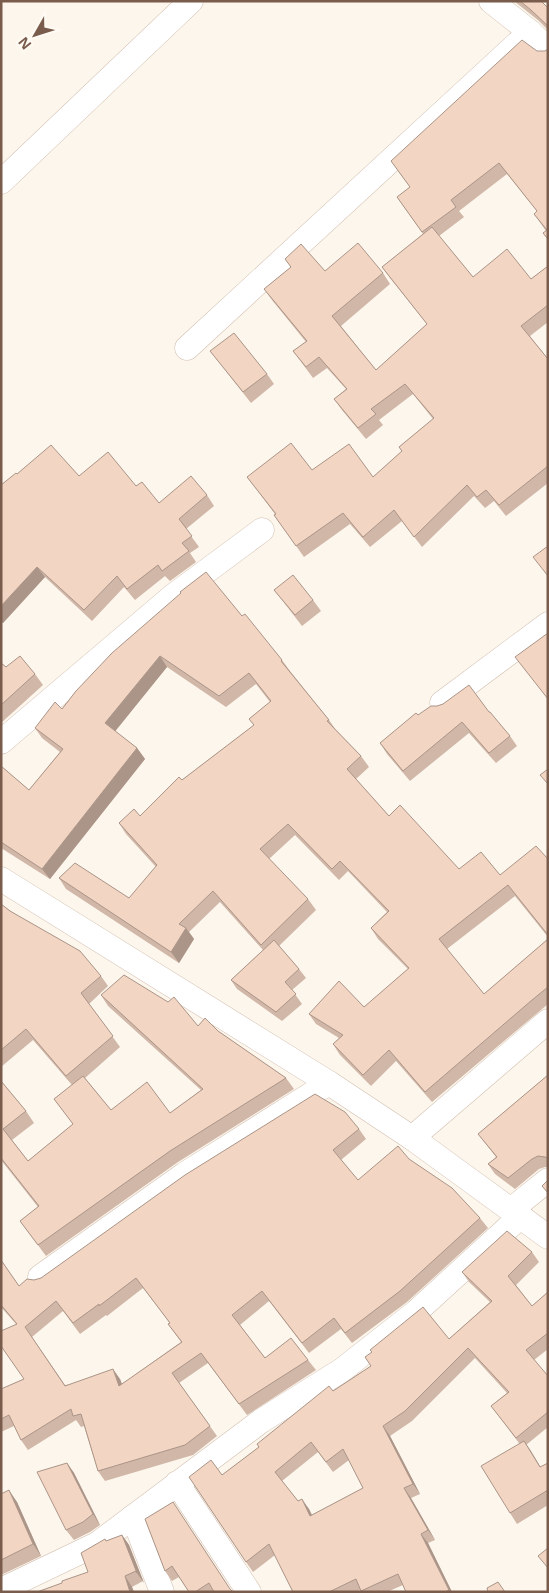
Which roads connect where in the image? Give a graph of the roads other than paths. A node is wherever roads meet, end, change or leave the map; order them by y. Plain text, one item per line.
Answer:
1 (190, 1) edge
2 (491, 1) edge
3 (530, 32) junction
4 (548, 49) edge
5 (1, 182) edge
6 (187, 348) dead end
7 (262, 530) dead end
8 (548, 624) edge
9 (442, 703) edge
10 (1, 742) edge
11 (1, 879) edge
12 (548, 1021) edge
13 (330, 1083) junction
14 (412, 1138) junction
15 (548, 1180) edge
16 (516, 1213) junction
17 (548, 1237) edge
18 (40, 1277) edge
19 (177, 1483) junction
20 (133, 1517) junction
21 (1, 1590) edge
22 (162, 1592) edge
23 (249, 1592) edge

1 - 5 street
2 - 3 street
3 - 4 street
3 - 6 street
7 - 10 street
8 - 9 street
11 - 13 street
12 - 14 street
13 - 14 street
13 - 18 street
14 - 16 street
15 - 16 street
16 - 17 street
16 - 19 street
19 - 20 street
19 - 23 street
20 - 21 street
20 - 22 street

